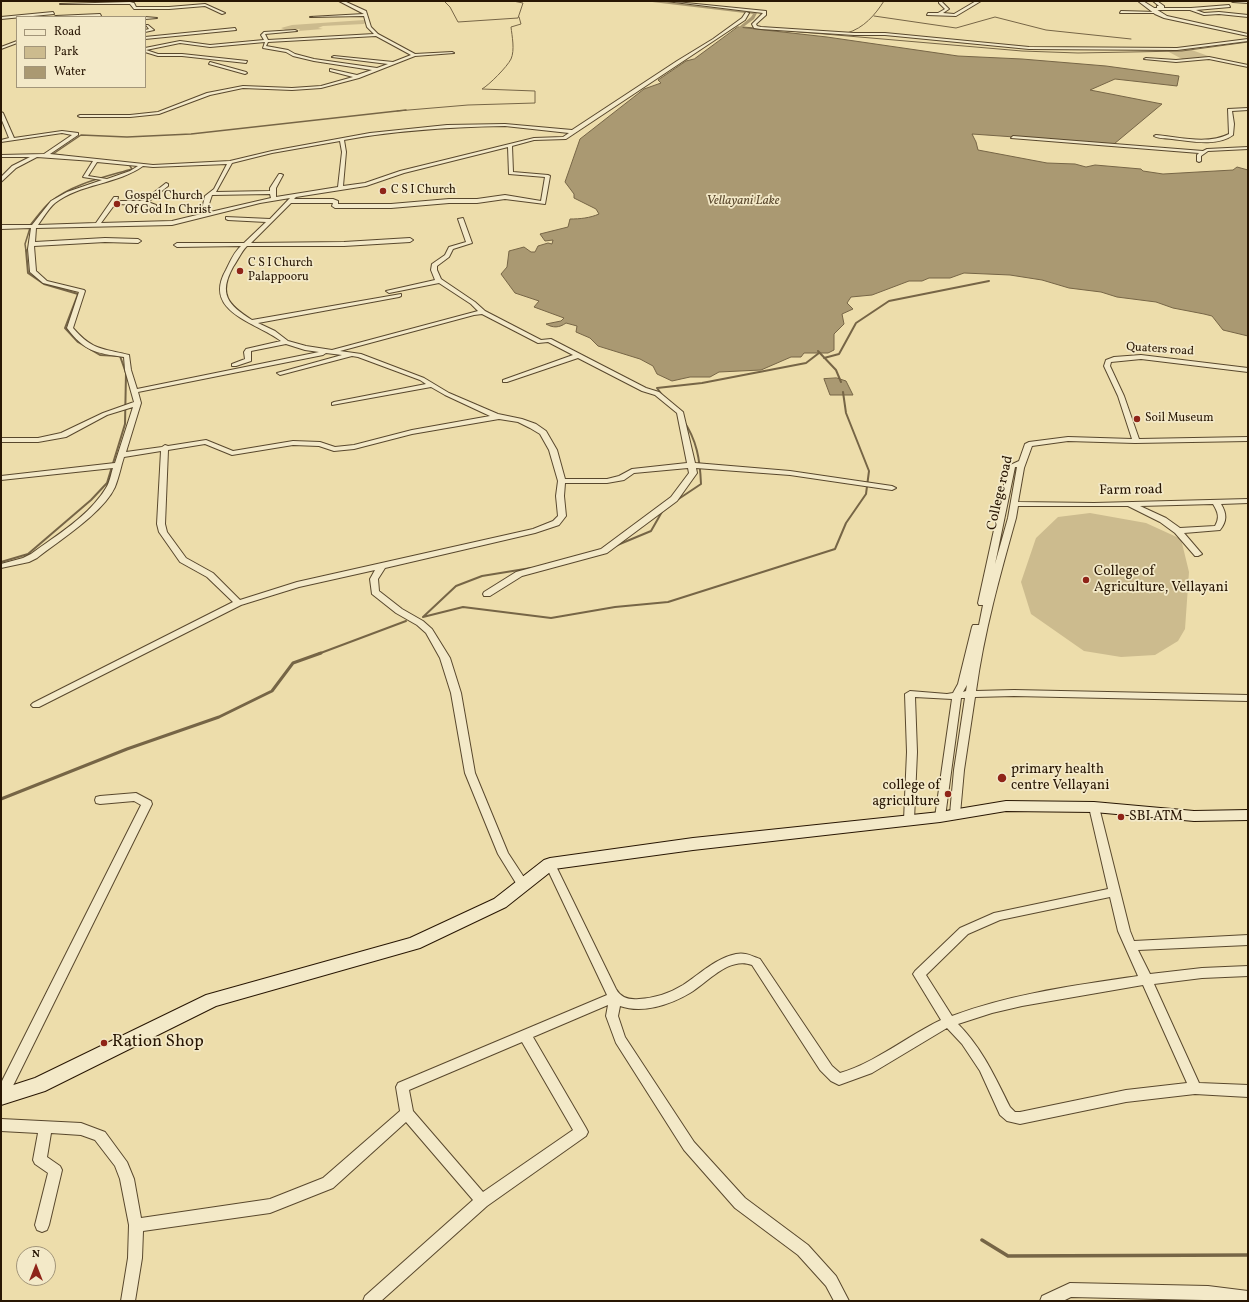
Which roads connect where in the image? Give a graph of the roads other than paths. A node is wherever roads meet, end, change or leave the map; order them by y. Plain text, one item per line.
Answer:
1 (341, 1) edge
2 (668, 1) edge
3 (816, 1) edge
4 (826, 1) edge
5 (941, 1) edge
6 (979, 1) edge
7 (1140, 1) edge
8 (1155, 1) edge
9 (1232, 1) edge
10 (1248, 2) edge
11 (726, 3) dead end
12 (1202, 3) dead end
13 (720, 6) junction
14 (1229, 6) dead end
15 (1150, 8) junction
16 (1205, 8) junction
17 (712, 9) dead end
18 (1190, 9) junction
19 (58, 10) edge
20 (750, 11) junction
21 (1120, 12) dead end
22 (223, 13) dead end
23 (1157, 13) junction
24 (100, 14) dead end
25 (928, 14) dead end
26 (366, 15) junction
27 (938, 15) junction
28 (24, 16) edge
29 (1248, 16) edge
30 (16, 17) edge
31 (312, 17) dead end
32 (1, 18) edge
33 (7, 18) junction
34 (146, 18) edge
35 (155, 18) dead end
36 (4, 22) dead end
37 (280, 27) dead end
38 (146, 29) edge
39 (236, 29) dead end
40 (275, 31) junction
41 (295, 31) dead end
42 (377, 35) junction
43 (1248, 35) edge
44 (160, 36) junction
45 (146, 38) edge
46 (385, 38) junction
47 (267, 40) junction
48 (1248, 40) edge
49 (16, 42) edge
50 (339, 43) dead end
51 (1, 48) edge
52 (146, 50) edge
53 (146, 50) edge
54 (452, 53) dead end
55 (414, 55) junction
56 (327, 57) dead end
57 (1146, 59) dead end
58 (216, 60) junction
59 (246, 62) dead end
60 (395, 63) junction
61 (1248, 66) edge
62 (331, 70) dead end
63 (379, 70) junction
64 (392, 70) dead end
65 (245, 72) dead end
66 (358, 77) junction
67 (1248, 110) edge
68 (1, 114) edge
69 (80, 116) dead end
70 (574, 132) junction
71 (1156, 136) dead end
72 (1013, 137) dead end
73 (12, 139) junction
74 (342, 139) junction
75 (1, 141) edge
76 (510, 146) junction
77 (1248, 148) edge
78 (1202, 152) junction
79 (36, 155) junction
80 (45, 155) junction
81 (1, 156) edge
82 (96, 160) junction
83 (1199, 161) dead end
84 (230, 162) junction
85 (142, 165) junction
86 (281, 174) dead end
87 (109, 179) junction
88 (1, 180) edge
89 (166, 185) dead end
90 (340, 188) junction
91 (272, 192) junction
92 (210, 194) junction
93 (117, 196) dead end
94 (292, 198) junction
95 (273, 199) junction
96 (113, 202) junction
97 (144, 203) junction
98 (154, 206) dead end
99 (203, 216) junction
100 (228, 218) dead end
101 (461, 219) dead end
102 (271, 221) junction
103 (97, 225) junction
104 (34, 226) junction
105 (1, 227) edge
106 (410, 240) dead end
107 (138, 241) dead end
108 (32, 244) junction
109 (177, 245) dead end
110 (244, 245) junction
111 (440, 281) junction
112 (370, 294) dead end
113 (400, 295) dead end
114 (484, 313) junction
115 (251, 322) junction
116 (286, 342) junction
117 (332, 351) junction
118 (352, 354) junction
119 (578, 356) junction
120 (1248, 370) edge
121 (231, 374) junction
122 (280, 374) dead end
123 (505, 381) dead end
124 (433, 386) junction
125 (135, 391) junction
126 (138, 403) junction
127 (334, 404) dead end
128 (499, 417) junction
129 (1248, 439) edge
130 (1, 440) edge
131 (1136, 441) junction
132 (165, 448) junction
133 (121, 455) junction
134 (1022, 462) junction
135 (118, 465) junction
136 (692, 465) junction
137 (1, 478) edge
138 (562, 481) junction
139 (892, 488) dead end
140 (1248, 501) edge
141 (1216, 502) junction
142 (1015, 504) junction
143 (1128, 504) junction
144 (1178, 531) junction
145 (1198, 554) dead end
146 (1, 566) edge
147 (382, 566) junction
148 (487, 594) dead end
149 (238, 603) junction
150 (970, 694) junction
151 (957, 696) junction
152 (1248, 698) edge
153 (36, 705) dead end
154 (100, 800) dead end
155 (1094, 807) junction
156 (948, 816) junction
157 (1248, 816) edge
158 (908, 820) junction
159 (550, 864) junction
160 (523, 885) junction
161 (1114, 892) junction
162 (1248, 940) edge
163 (1130, 946) junction
164 (1248, 971) edge
165 (1145, 980) junction
166 (615, 997) junction
167 (949, 1022) junction
168 (525, 1035) junction
169 (1195, 1088) junction
170 (1248, 1091) edge
171 (1, 1096) edge
172 (407, 1114) junction
173 (1, 1125) edge
174 (46, 1127) junction
175 (482, 1200) junction
176 (42, 1225) dead end
177 (136, 1225) junction
178 (1248, 1298) edge
179 (128, 1301) edge
180 (370, 1301) edge
181 (842, 1301) edge
182 (1048, 1301) edge

1 - 26 street
2 - 13 street
3 - 4 street
5 - 27 street
6 - 27 street
7 - 15 street
8 - 15 street
9 - 10 street
11 - 13 street
12 - 16 street
13 - 17 street
13 - 20 street
14 - 16 street
15 - 18 street
15 - 23 street
16 - 18 street
18 - 29 street
19 - 22 street
19 - 24 street
19 - 28 street
20 - 48 street
20 - 70 street
21 - 23 street
23 - 43 street
25 - 27 street
26 - 31 street
26 - 42 street
30 - 33 street
32 - 33 street
33 - 36 street
34 - 35 street
37 - 40 street
38 - 44 street
39 - 44 street
40 - 41 street
40 - 47 street
42 - 46 street
42 - 47 street
44 - 45 street
46 - 50 street
46 - 55 street
47 - 52 street
47 - 63 street
49 - 51 street
53 - 58 street
54 - 55 street
55 - 60 street
56 - 60 street
57 - 61 street
58 - 59 street
58 - 65 street
60 - 63 street
62 - 66 street
63 - 64 street
63 - 66 street
66 - 69 street
67 - 71 street
68 - 73 street
70 - 74 street
70 - 76 street
72 - 78 street
73 - 75 street
73 - 80 street
74 - 84 street
74 - 90 street
76 - 90 street
76 - 94 street
77 - 78 street
78 - 83 street
79 - 80 street
79 - 81 street
79 - 88 street
80 - 82 street
82 - 85 street
82 - 87 street
84 - 85 street
84 - 92 street
85 - 87 street
86 - 91 street
87 - 104 street
89 - 97 street
90 - 94 street
91 - 92 street
91 - 95 street
92 - 99 street
93 - 96 street
94 - 95 street
94 - 102 street
95 - 99 street
96 - 97 street
96 - 103 street
97 - 98 street
99 - 103 street
100 - 102 street
101 - 111 street
102 - 110 street
103 - 104 street
104 - 105 street
104 - 108 street
106 - 110 street
107 - 108 street
108 - 125 street
109 - 110 street
110 - 115 street
111 - 112 street
111 - 114 street
113 - 115 street
114 - 117 street
114 - 119 street
115 - 116 street
116 - 117 street
116 - 121 street
117 - 118 street
117 - 121 street
118 - 122 street
118 - 124 street
119 - 123 street
119 - 136 street
120 - 131 street, Quaters road
121 - 125 street
124 - 127 street
124 - 128 street
125 - 126 street
126 - 130 street
126 - 133 street
128 - 132 street
128 - 138 street
129 - 131 street, College road
131 - 134 street, College road
132 - 133 street
132 - 149 street
133 - 135 street
134 - 142 street, College road
134 - 151 street
135 - 137 street
135 - 146 street
136 - 138 street
136 - 139 street
136 - 148 street
138 - 147 street
140 - 141 street, Farm road
141 - 143 street, Farm road
141 - 144 street
142 - 143 street, Farm road
142 - 150 street, College road
143 - 144 street
144 - 145 street
147 - 149 street
147 - 160 street
149 - 153 street
150 - 151 street
150 - 152 street
150 - 156 street, College road
151 - 156 street
151 - 158 street
154 - 171 street
155 - 156 main road
155 - 157 main road
155 - 161 street
156 - 158 main road
158 - 159 main road
159 - 160 main road
159 - 166 street
160 - 171 main road
161 - 163 street
161 - 167 street
162 - 163 street
163 - 165 street
164 - 165 street
165 - 167 street
165 - 169 street
166 - 167 street
166 - 168 street
166 - 181 street
167 - 169 street
168 - 172 street
168 - 175 street
169 - 170 street
172 - 175 street
172 - 177 street
173 - 174 street
174 - 176 street
174 - 177 street
175 - 180 street
177 - 179 street
178 - 182 street

